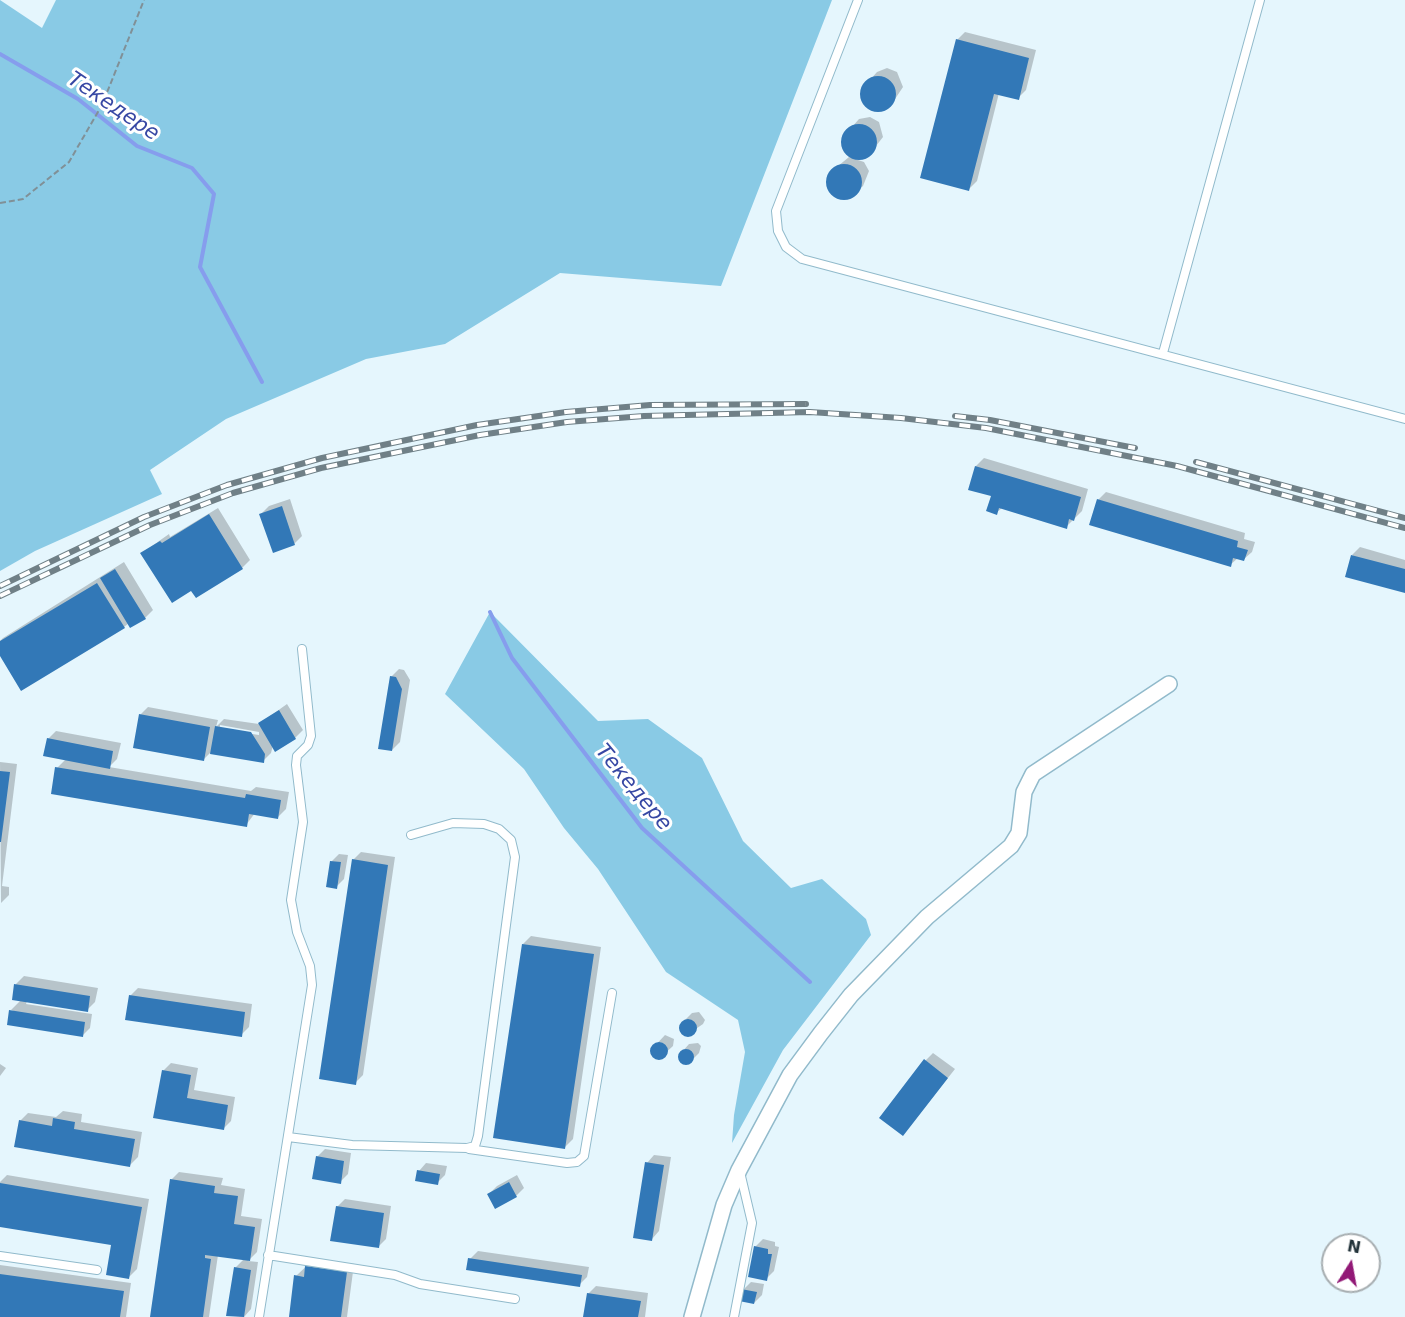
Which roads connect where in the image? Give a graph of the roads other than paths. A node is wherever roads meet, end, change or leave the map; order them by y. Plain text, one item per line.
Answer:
1 (858, 0) edge
2 (1260, 0) edge
3 (1163, 353) junction
4 (1405, 419) edge
5 (302, 649) dead end
6 (1169, 684) dead end
7 (411, 835) dead end
8 (612, 993) dead end
9 (288, 1137) junction
10 (467, 1148) junction
11 (739, 1170) junction
12 (0, 1256) edge
13 (268, 1256) junction
14 (97, 1270) dead end
15 (515, 1299) dead end
16 (259, 1317) edge
17 (692, 1317) edge
18 (734, 1317) edge

1 - 3 lane
2 - 3 lane
3 - 4 lane
5 - 9 lane
6 - 11 street
7 - 10 lane
8 - 10 lane
9 - 10 lane
9 - 13 lane
11 - 17 street
11 - 18 lane
12 - 14 lane
13 - 15 lane
13 - 16 lane

